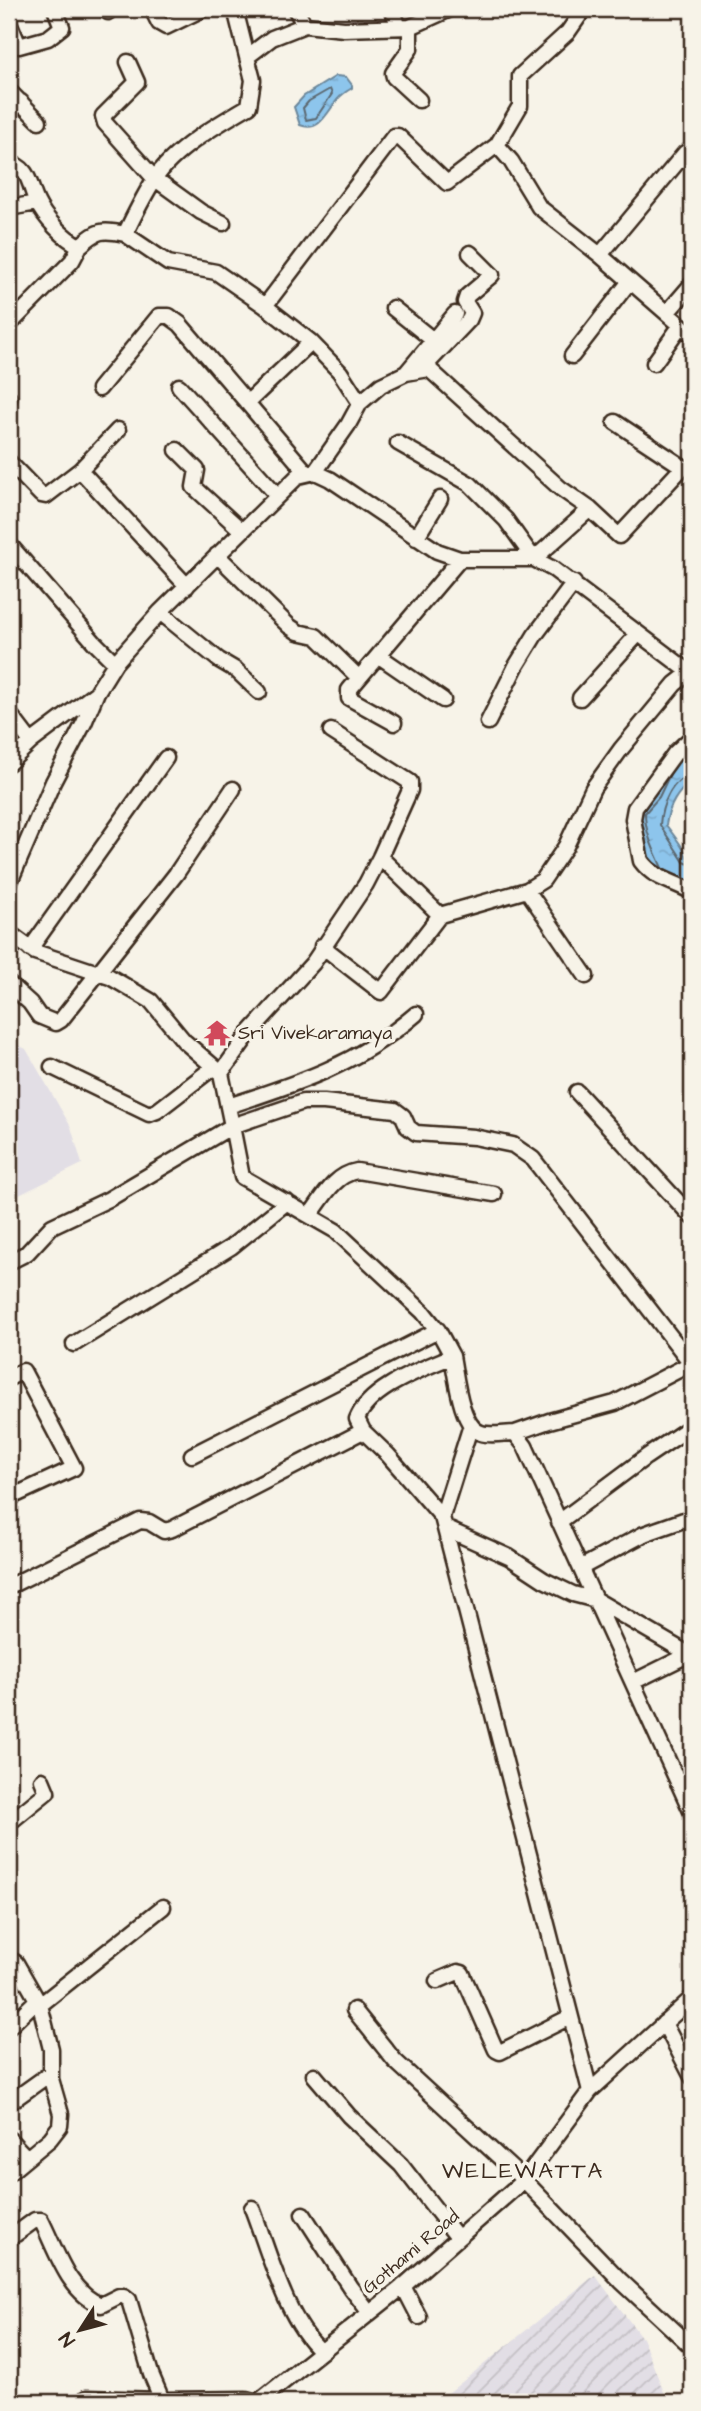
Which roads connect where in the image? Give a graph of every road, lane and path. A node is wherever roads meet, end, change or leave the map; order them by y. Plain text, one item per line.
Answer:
1 (55, 9) edge
2 (152, 9) edge
3 (203, 9) edge
4 (235, 9) edge
5 (295, 9) edge
6 (392, 9) edge
7 (450, 9) edge
8 (584, 9) edge
9 (9, 22) edge
10 (305, 24) junction
11 (405, 27) junction
12 (247, 57) junction
13 (128, 62) dead end
14 (9, 92) edge
15 (419, 100) dead end
16 (21, 102) junction
17 (9, 112) edge
18 (39, 121) dead end
19 (497, 145) junction
20 (692, 151) edge
21 (9, 163) edge
22 (155, 178) junction
23 (37, 203) junction
24 (9, 208) edge
25 (223, 223) dead end
26 (125, 234) junction
27 (80, 246) junction
28 (470, 253) dead end
29 (600, 255) junction
30 (630, 281) junction
31 (692, 284) edge
32 (265, 306) junction
33 (393, 308) dead end
34 (667, 313) junction
35 (455, 314) dead end
36 (9, 325) edge
37 (681, 325) junction
38 (692, 335) edge
39 (433, 340) junction
40 (311, 342) junction
41 (572, 356) dead end
42 (654, 363) dead end
43 (429, 369) junction
44 (406, 373) junction
45 (179, 386) dead end
46 (99, 389) dead end
47 (247, 403) junction
48 (360, 403) junction
49 (615, 422) dead end
50 (118, 430) dead end
51 (398, 443) dead end
52 (177, 450) dead end
53 (9, 462) edge
54 (80, 470) junction
55 (311, 473) junction
56 (277, 495) junction
57 (440, 499) dead end
58 (590, 509) junction
59 (241, 530) junction
60 (415, 537) junction
61 (9, 544) edge
62 (217, 555) junction
63 (460, 559) junction
64 (534, 559) junction
65 (574, 583) junction
66 (187, 586) junction
67 (160, 612) junction
68 (638, 635) junction
69 (379, 656) junction
70 (115, 663) junction
71 (691, 674) edge
72 (359, 678) junction
73 (97, 692) junction
74 (259, 692) dead end
75 (580, 698) dead end
76 (443, 700) dead end
77 (9, 713) edge
78 (488, 722) dead end
79 (394, 723) dead end
80 (331, 731) dead end
81 (692, 737) edge
82 (32, 742) junction
83 (166, 758) dead end
84 (9, 763) edge
85 (233, 789) dead end
86 (380, 857) junction
87 (9, 884) edge
88 (527, 890) junction
89 (692, 892) edge
90 (440, 915) junction
91 (9, 933) edge
92 (322, 946) junction
93 (30, 949) junction
94 (100, 973) junction
95 (586, 976) dead end
96 (9, 984) edge
97 (416, 1014) dead end
98 (52, 1068) dead end
99 (218, 1070) junction
100 (577, 1092) dead end
101 (228, 1106) junction
102 (232, 1126) junction
103 (494, 1194) dead end
104 (287, 1202) junction
105 (310, 1215) junction
106 (692, 1217) edge
107 (9, 1262) edge
108 (438, 1330) junction
109 (74, 1344) dead end
110 (452, 1356) junction
111 (692, 1363) edge
112 (9, 1378) edge
113 (471, 1425) junction
114 (692, 1426) edge
115 (363, 1431) junction
116 (515, 1433) junction
117 (192, 1455) dead end
118 (9, 1498) edge
119 (443, 1522) junction
120 (559, 1522) junction
121 (690, 1522) edge
122 (582, 1567) junction
123 (9, 1583) edge
124 (596, 1600) junction
125 (691, 1654) edge
126 (633, 1682) junction
127 (692, 1777) edge
128 (42, 1780) dead end
129 (678, 1783) junction
130 (692, 1813) edge
131 (9, 1823) edge
132 (163, 1907) dead end
133 (9, 1963) edge
134 (437, 1981) dead end
135 (692, 1998) edge
136 (39, 2002) junction
137 (354, 2010) dead end
138 (570, 2017) junction
139 (664, 2023) junction
140 (9, 2027) edge
141 (51, 2073) junction
142 (314, 2075) dead end
143 (692, 2077) edge
144 (590, 2091) junction
145 (9, 2103) edge
146 (9, 2139) edge
147 (27, 2158) junction
148 (9, 2174) edge
149 (524, 2180) junction
150 (252, 2208) dead end
151 (303, 2214) dead end
152 (458, 2238) junction
153 (9, 2239) edge
154 (403, 2286) junction
155 (370, 2312) junction
156 (419, 2318) dead end
157 (692, 2347) edge
158 (321, 2351) junction
159 (86, 2398) dead end
160 (162, 2400) junction
161 (258, 2402) edge

1 - 9 street
2 - 3 street
4 - 12 street
5 - 10 street
6 - 11 street
7 - 11 street
8 - 19 street
10 - 11 street
10 - 12 street
11 - 15 street
12 - 22 street
13 - 22 street
14 - 16 street
16 - 17 street
16 - 18 street
19 - 29 street
19 - 32 street
20 - 29 street
21 - 23 street
22 - 25 street
22 - 26 street
23 - 24 street
23 - 27 street
26 - 27 street
26 - 32 street
27 - 36 street
28 - 43 street
29 - 30 street
30 - 34 street
30 - 41 street
31 - 34 street
32 - 40 street
33 - 39 street
34 - 37 street
35 - 39 street
37 - 38 street
37 - 42 street
39 - 44 street
40 - 47 street
40 - 48 street
43 - 44 street
43 - 58 street
44 - 48 street
45 - 56 street
46 - 47 street
47 - 55 street
48 - 55 street
49 - 58 street
50 - 54 street
51 - 64 street
52 - 59 street
53 - 54 street
54 - 66 street
55 - 56 street
55 - 60 street
56 - 59 street
57 - 60 street
58 - 64 street
59 - 62 street
60 - 63 street
61 - 70 street
62 - 66 street
62 - 72 street
63 - 64 street
63 - 69 street
64 - 65 street
65 - 68 street
65 - 78 street
66 - 67 street
67 - 70 street
67 - 74 street
68 - 71 street
68 - 75 street
69 - 72 street
69 - 76 street
70 - 73 street
71 - 88 street
72 - 79 street
73 - 82 street
73 - 87 street
77 - 82 street
80 - 86 street
81 - 89 street
82 - 84 street
83 - 93 street
85 - 94 street
86 - 90 street
86 - 92 street
88 - 90 street
88 - 95 street
90 - 92 street
91 - 93 street
92 - 99 street
93 - 94 street
94 - 96 street
94 - 99 street
97 - 101 street
98 - 99 street
99 - 101 street
100 - 106 street
101 - 102 street
102 - 104 street
102 - 107 street
102 - 111 street
103 - 105 street
104 - 105 street
104 - 109 street
105 - 108 street
108 - 110 street
108 - 117 street
110 - 113 street
110 - 115 street
111 - 116 street
112 - 118 street
113 - 116 street
113 - 119 street
114 - 120 street
115 - 119 street
115 - 123 street
116 - 120 street
119 - 124 street
119 - 138 street
120 - 122 street
121 - 122 street
122 - 124 street
124 - 125 street
124 - 126 street
125 - 126 street
126 - 129 street
127 - 129 street
128 - 131 street
129 - 130 street
132 - 136 street
133 - 136 street
134 - 138 street
135 - 139 street, Gothami Road
136 - 140 street
136 - 141 street
137 - 149 street
138 - 144 street
139 - 143 street
139 - 144 street, Gothami Road
141 - 145 street
141 - 147 street
142 - 152 street
144 - 149 street, Gothami Road
146 - 147 street
147 - 148 street
149 - 152 street, Gothami Road
149 - 157 street
150 - 158 street
151 - 155 street
152 - 154 street, Gothami Road
153 - 160 street
154 - 155 street, Gothami Road
154 - 156 street
155 - 158 street, Gothami Road
158 - 161 street, Gothami Road
159 - 160 street
160 - 161 street

